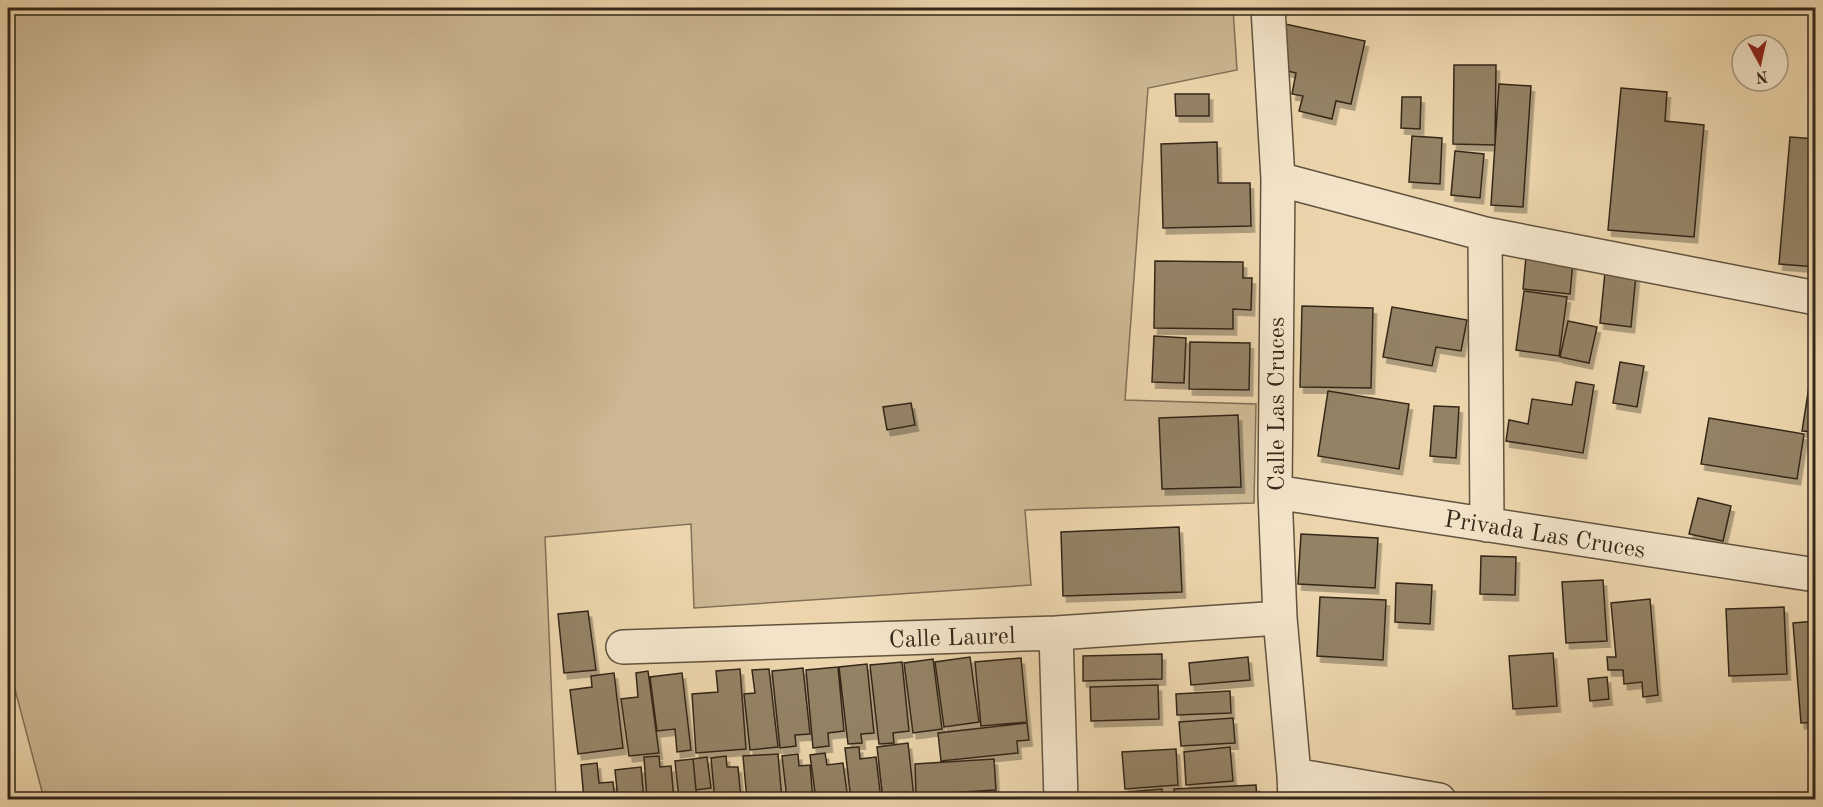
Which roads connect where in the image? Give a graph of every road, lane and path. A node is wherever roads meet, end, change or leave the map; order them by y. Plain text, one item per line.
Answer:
1 (1268, 8) edge
2 (1278, 179) junction
3 (1485, 234) junction
4 (1815, 298) edge
5 (1275, 492) junction
6 (1487, 525) junction
7 (1815, 575) edge
8 (1280, 618) junction
9 (1056, 633) junction
10 (623, 647) dead end
11 (1294, 787) edge
12 (1061, 800) edge
13 (1439, 800) edge

1 - 2 street, Calle Las Cruces
2 - 3 street
2 - 5 street, Calle Las Cruces
3 - 4 street
3 - 6 street
5 - 6 street, Privada Las Cruces
5 - 8 street, Calle Las Cruces
6 - 7 street, Privada Las Cruces
8 - 9 street, Calle Laurel
8 - 11 street, Calle Las Cruces
9 - 10 street, Calle Laurel
9 - 12 street
11 - 13 street

